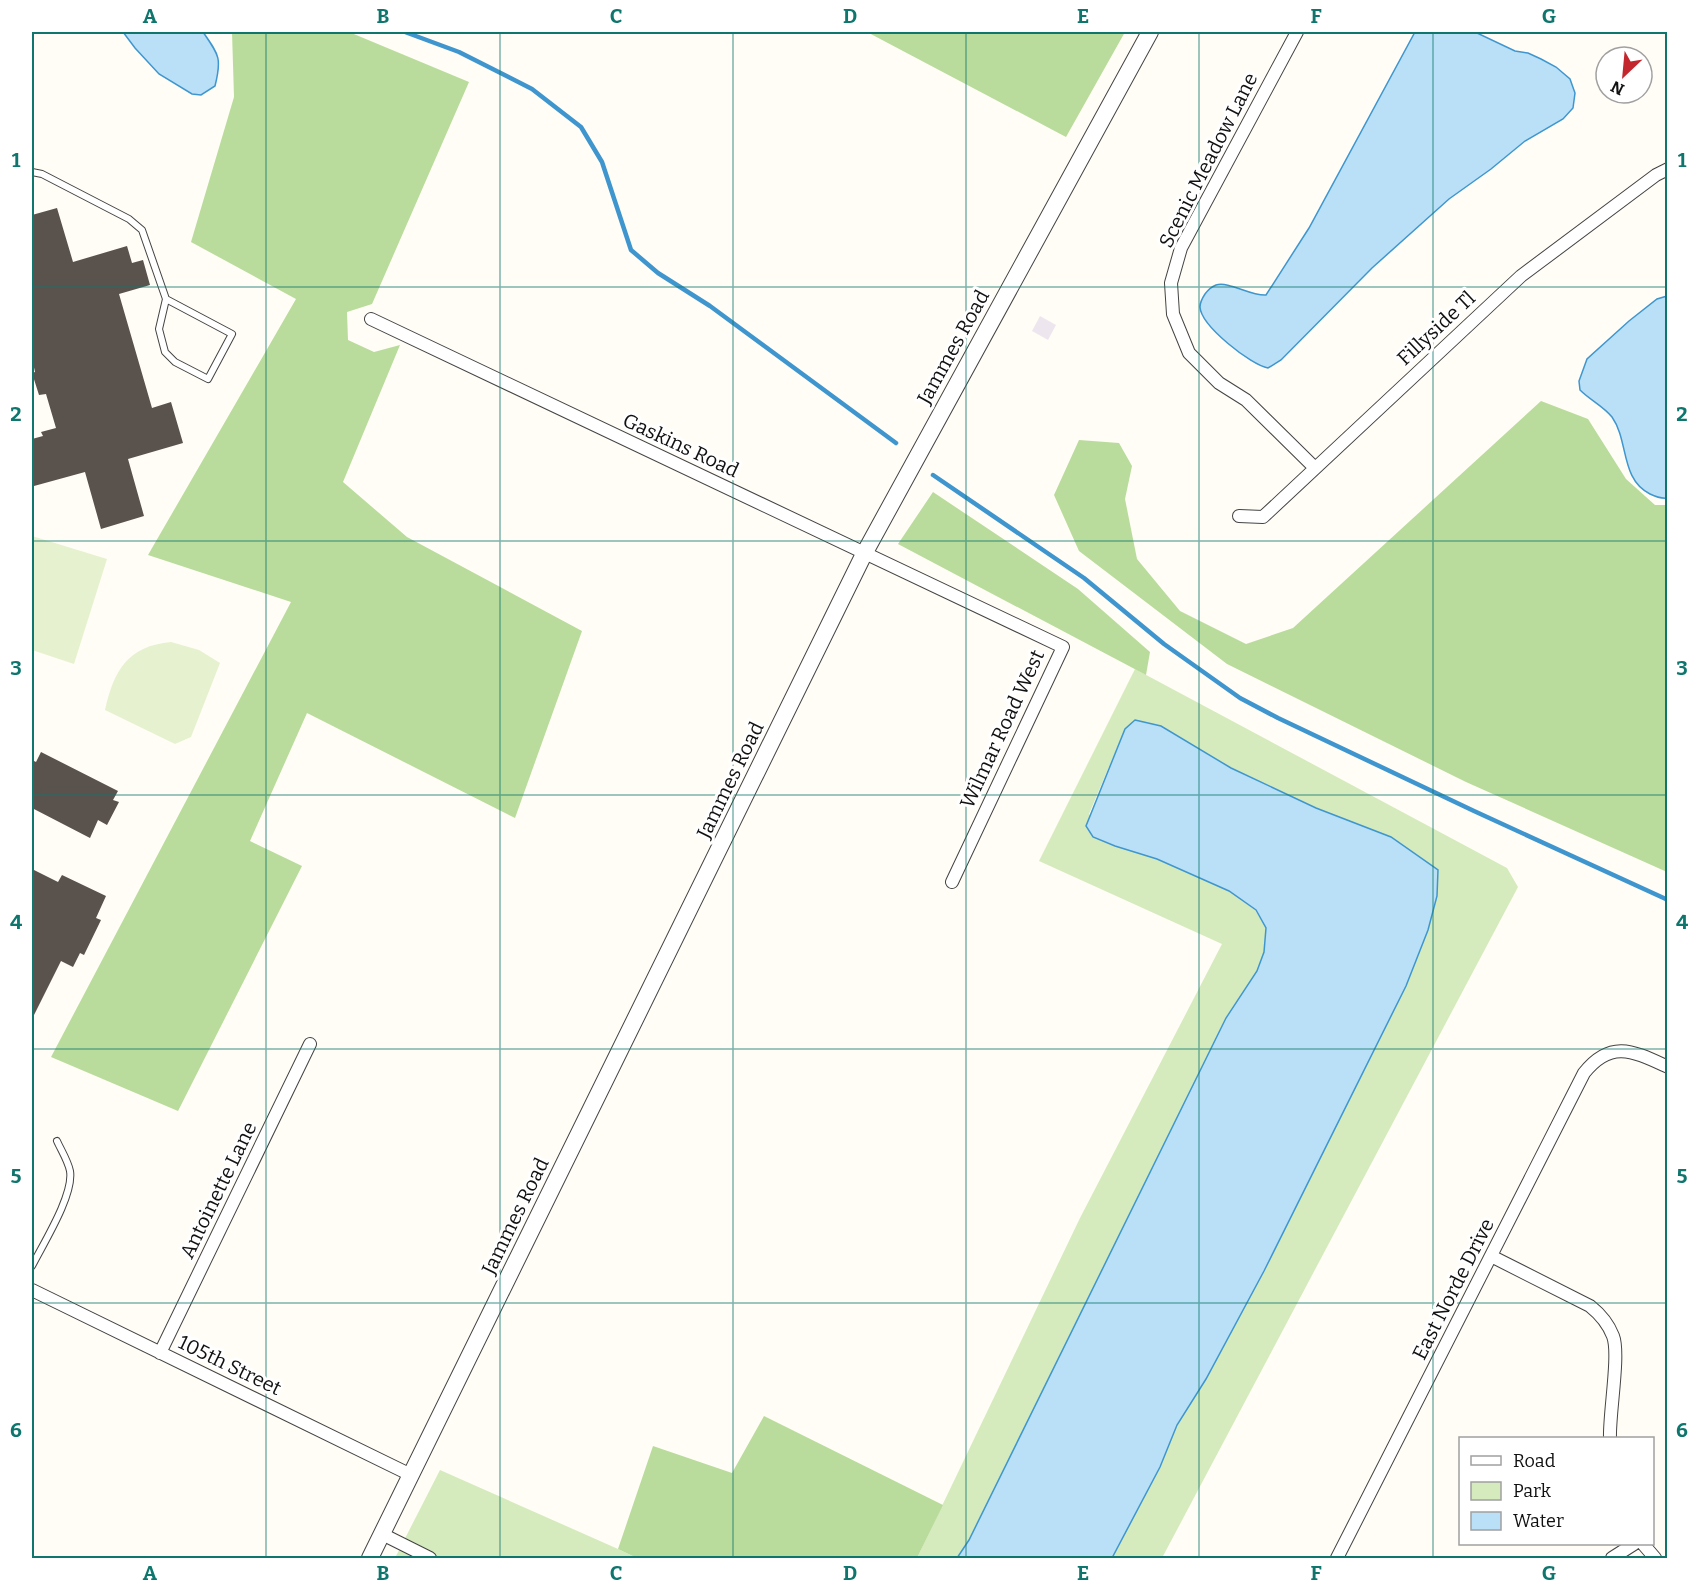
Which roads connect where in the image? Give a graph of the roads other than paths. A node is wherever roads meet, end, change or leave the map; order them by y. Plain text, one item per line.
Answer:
1 (1150, 32) edge
2 (1298, 32) edge
3 (1668, 170) edge
4 (32, 172) edge
5 (166, 298) junction
6 (371, 319) dead end
7 (1315, 468) junction
8 (1239, 516) dead end
9 (864, 554) junction
10 (975, 606) joint
11 (952, 882) dead end
12 (310, 1044) dead end
13 (1668, 1067) edge
14 (57, 1141) dead end
15 (1491, 1256) junction
16 (32, 1266) edge
17 (32, 1290) edge
18 (160, 1353) junction
19 (1610, 1437) edge
20 (411, 1475) junction
21 (382, 1534) junction
22 (1632, 1545) edge
23 (1644, 1545) edge
24 (370, 1558) edge
25 (430, 1558) edge
26 (1337, 1558) edge
27 (1612, 1558) edge
28 (1655, 1558) edge

1 - 9 street, Jammes Road
2 - 7 street, Scenic Meadow Lane
3 - 7 street, Fillyside Tl
4 - 5 lane
5 - 5 lane
6 - 9 street, Gaskins Road
7 - 8 street, Fillyside Tl
9 - 10 street, Gaskins Road
9 - 20 street, Jammes Road
10 - 11 street, Wilmar Road West
12 - 18 street, Antoinette Lane
13 - 15 street, East Norde Drive
14 - 16 lane
15 - 19 street
15 - 26 street, East Norde Drive
17 - 18 street, 105th Street
18 - 20 street, 105th Street
20 - 21 street, Jammes Road
21 - 24 street, Jammes Road
21 - 25 street
22 - 27 street
23 - 28 street

